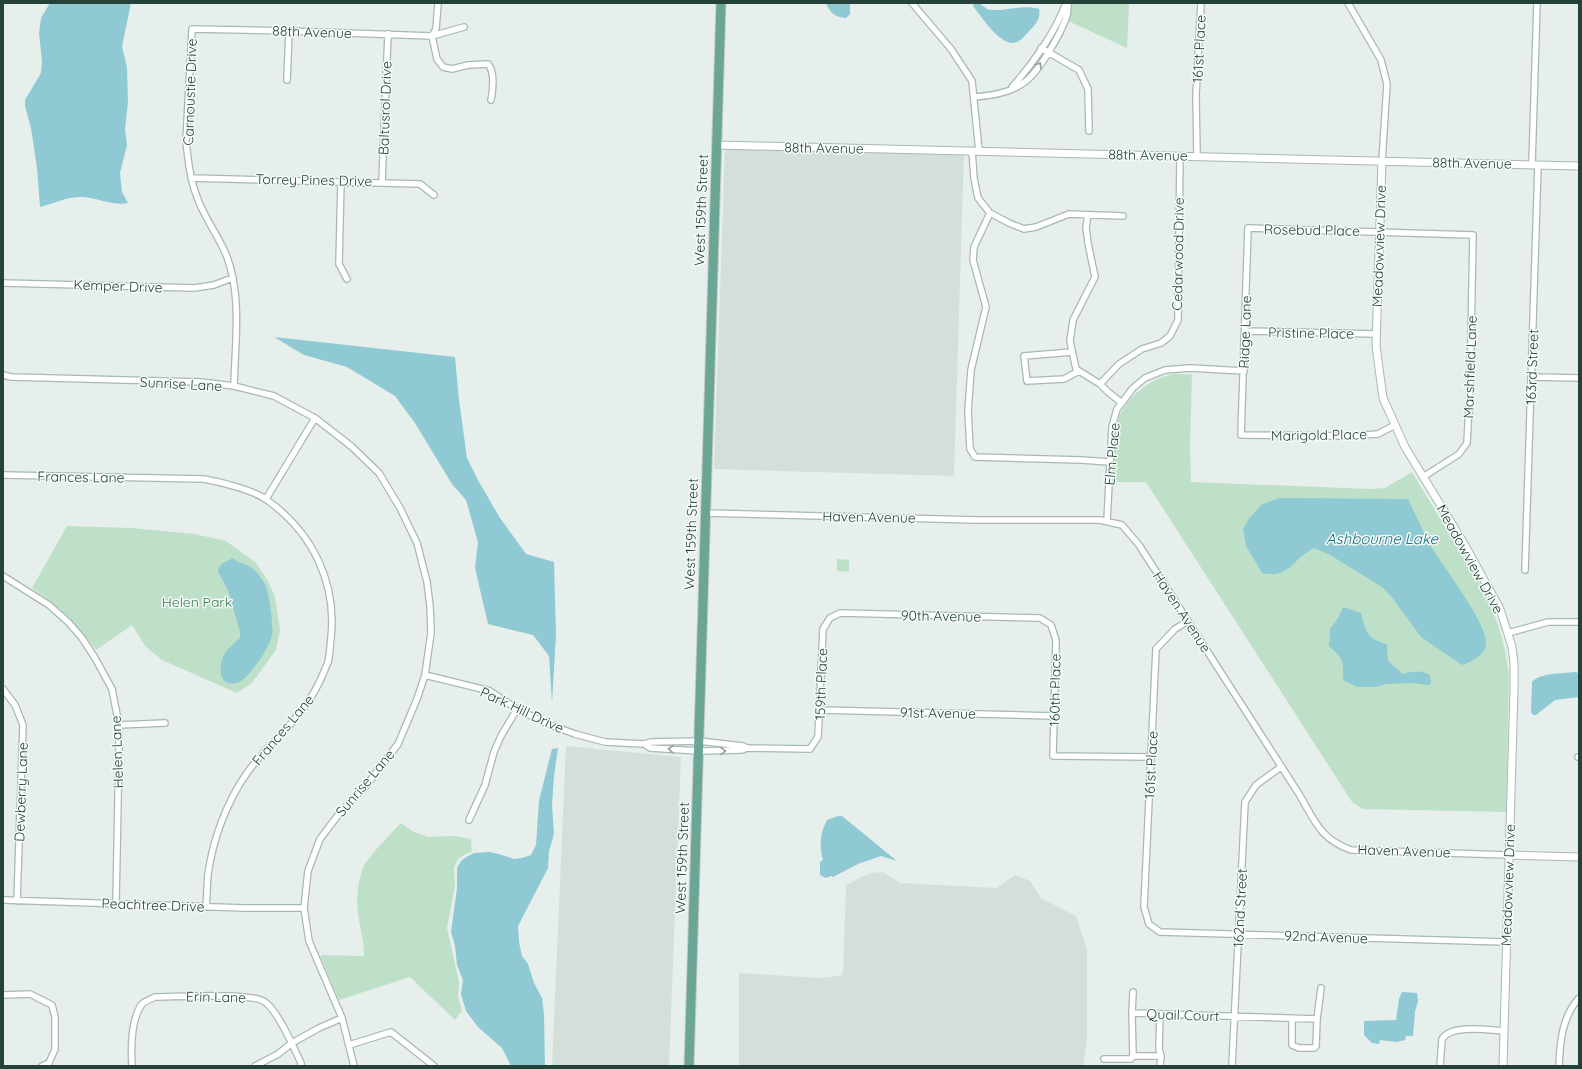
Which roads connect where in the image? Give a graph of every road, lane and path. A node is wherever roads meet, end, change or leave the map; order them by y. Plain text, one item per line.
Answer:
1 (438, 3) edge
2 (721, 3) edge
3 (912, 3) edge
4 (1067, 3) edge
5 (1201, 3) edge
6 (1348, 3) edge
7 (1537, 3) edge
8 (464, 27) dead end
9 (192, 29) joint
10 (290, 31) junction
11 (388, 34) junction
12 (432, 36) junction
13 (1041, 48) junction
14 (1048, 52) junction
15 (287, 80) dead end
16 (1010, 89) junction
17 (974, 97) junction
18 (491, 100) dead end
19 (1088, 131) dead end
20 (717, 145) junction
21 (975, 151) junction
22 (1180, 156) junction
23 (1197, 156) junction
24 (1382, 161) junction
25 (1535, 165) junction
26 (1579, 166) edge
27 (191, 178) junction
28 (342, 181) junction
29 (382, 182) junction
30 (434, 195) dead end
31 (990, 213) junction
32 (1088, 215) junction
33 (1123, 216) dead end
34 (1248, 228) joint
35 (1380, 232) junction
36 (1472, 235) joint
37 (232, 278) junction
38 (347, 279) dead end
39 (3, 283) edge
40 (1245, 331) junction
41 (1376, 334) junction
42 (1072, 352) junction
43 (1079, 371) junction
44 (1244, 371) junction
45 (3, 375) edge
46 (1532, 377) junction
47 (1579, 378) edge
48 (1100, 384) junction
49 (234, 386) junction
50 (1122, 403) junction
51 (315, 418) junction
52 (1395, 426) junction
53 (1241, 435) joint
54 (1110, 462) junction
55 (3, 475) edge
56 (1423, 477) junction
57 (266, 499) junction
58 (706, 513) junction
59 (1107, 522) junction
60 (1525, 570) dead end
61 (3, 576) edge
62 (830, 618) joint
63 (1188, 621) junction
64 (1579, 622) edge
65 (1051, 625) joint
66 (1508, 633) junction
67 (425, 675) junction
68 (3, 689) edge
69 (516, 709) junction
70 (820, 710) junction
71 (1055, 716) junction
72 (164, 723) dead end
73 (119, 725) junction
74 (699, 741) junction
75 (644, 744) junction
76 (746, 748) junction
77 (699, 751) junction
78 (1151, 757) junction
79 (1282, 767) junction
80 (469, 820) dead end
81 (1509, 855) junction
82 (1579, 857) edge
83 (3, 900) edge
84 (17, 901) junction
85 (116, 904) junction
86 (206, 907) junction
87 (304, 908) junction
88 (1148, 924) joint
89 (1238, 934) junction
90 (1506, 942) junction
91 (1321, 988) dead end
92 (1133, 992) dead end
93 (3, 995) edge
94 (1579, 998) edge
95 (1132, 1013) junction
96 (1160, 1014) junction
97 (1234, 1017) junction
98 (342, 1018) junction
99 (1292, 1018) junction
100 (1317, 1019) junction
101 (1504, 1031) junction
102 (292, 1043) junction
103 (349, 1045) junction
104 (1133, 1056) junction
105 (1161, 1056) junction
106 (1104, 1060) dead end
107 (42, 1066) edge
108 (132, 1066) edge
109 (255, 1066) edge
110 (301, 1066) edge
111 (354, 1066) edge
112 (434, 1066) edge
113 (689, 1066) edge
114 (1160, 1066) edge
115 (1232, 1066) edge
116 (1440, 1066) edge
117 (1503, 1066) edge
118 (1559, 1066) edge

1 - 12 street
2 - 20 main road, West 159th Street
3 - 17 street
4 - 13 street
4 - 14 street
5 - 23 street, 161st Place
6 - 24 street
7 - 25 street, 163rd Street
8 - 12 street, 88th Avenue
9 - 10 street, 88th Avenue
9 - 27 street, Carnoustie Drive
10 - 11 street, 88th Avenue
10 - 15 street
11 - 12 street, 88th Avenue
11 - 29 street, Baltusrol Drive
12 - 18 street
13 - 14 street
13 - 16 street
16 -> 14 street
14 - 19 street
16 - 17 street
17 - 21 street
20 - 21 street, 88th Avenue
20 - 58 main road, West 159th Street
21 - 22 street, 88th Avenue
21 - 31 street
22 - 23 street, 88th Avenue
22 - 48 street, Cedarwood Drive
23 - 24 street, 88th Avenue
24 - 25 street, 88th Avenue
24 - 35 street, Meadowview Drive
25 - 26 street, 88th Avenue
25 - 46 street, 163rd Street
27 - 28 street, Torrey Pines Drive
27 - 37 street, Carnoustie Drive
28 - 29 street, Torrey Pines Drive
28 - 38 street
29 - 30 street, Torrey Pines Drive
31 - 32 street
31 - 54 street
32 - 33 street
32 - 42 street
34 - 35 street, Rosebud Place
34 - 40 street, Ridge Lane
35 - 36 street, Rosebud Place
35 - 41 street, Meadowview Drive
36 - 56 street, Marshfield Lane
37 - 39 street, Kemper Drive
37 - 49 street, Carnoustie Drive
40 - 41 street, Pristine Place
40 - 44 street, Ridge Lane
41 - 52 street, Meadowview Drive
42 - 43 street
42 - 43 street
43 - 48 street
44 - 50 street, Elm Place
44 - 53 street, Ridge Lane
45 - 49 street, Sunrise Lane
46 - 47 street
46 - 60 street, 163rd Street
48 - 50 street
49 - 51 street, Sunrise Lane
50 - 54 street, Elm Place
51 - 57 street
51 - 67 street, Sunrise Lane
52 - 53 street, Marigold Place
52 - 56 street, Meadowview Drive
54 - 59 street, Elm Place
55 - 57 street, Frances Lane
56 - 66 street, Meadowview Drive
57 - 86 street, Frances Lane
58 - 59 street, Haven Avenue
58 - 74 main road, West 159th Street
59 - 63 street, Haven Avenue
61 - 73 street, Helen Lane
62 - 65 street, 90th Avenue
62 - 70 street, 159th Place
63 - 78 street, 161st Place
63 - 79 street, Haven Avenue
64 - 66 street
65 - 71 street, 160th Place
66 - 81 street, Meadowview Drive
67 - 69 street, Park Hill Drive
67 - 87 street, Sunrise Lane
68 - 84 street, Dewberry Lane
69 - 75 street, Park Hill Drive
69 - 80 street
70 - 71 street, 91st Avenue
70 - 76 street, 159th Place
71 - 78 street, 160th Place
72 - 73 street
73 - 85 street, Helen Lane
74 - 75 street, Park Hill Drive
74 - 76 street
74 - 77 main road, West 159th Street
77 -> 75 street, Park Hill Drive
77 -> 76 street
77 - 113 main road, West 159th Street
78 - 88 street, 161st Place
79 - 81 street, Haven Avenue
79 - 89 street, 162nd Street
81 - 82 street, Haven Avenue
81 - 90 street, Meadowview Drive
83 - 84 street, Peachtree Drive
84 - 85 street, Peachtree Drive
85 - 86 street, Peachtree Drive
86 - 87 street, Peachtree Drive
87 - 98 street, Sunrise Lane
88 - 89 street, 92nd Avenue
89 - 90 street, 92nd Avenue
89 - 97 street, 162nd Street
90 - 101 street, Meadowview Drive
91 - 100 street
92 - 95 street
93 - 107 street
94 - 118 street
95 - 96 street, Quail Court
95 - 104 street
96 - 97 street, Quail Court
96 - 105 street
97 - 99 street, Quail Court
97 - 115 street, 162nd Street
98 - 102 street
98 - 103 street, Sunrise Lane
99 - 100 street, Quail Court
99 - 100 street
101 - 116 street
101 - 117 street, Meadowview Drive
102 - 108 street, Erin Lane
102 - 109 street
102 - 110 street, Erin Lane
103 - 111 street, Sunrise Lane
103 - 112 street
104 - 105 street
104 - 106 street
105 - 114 street

